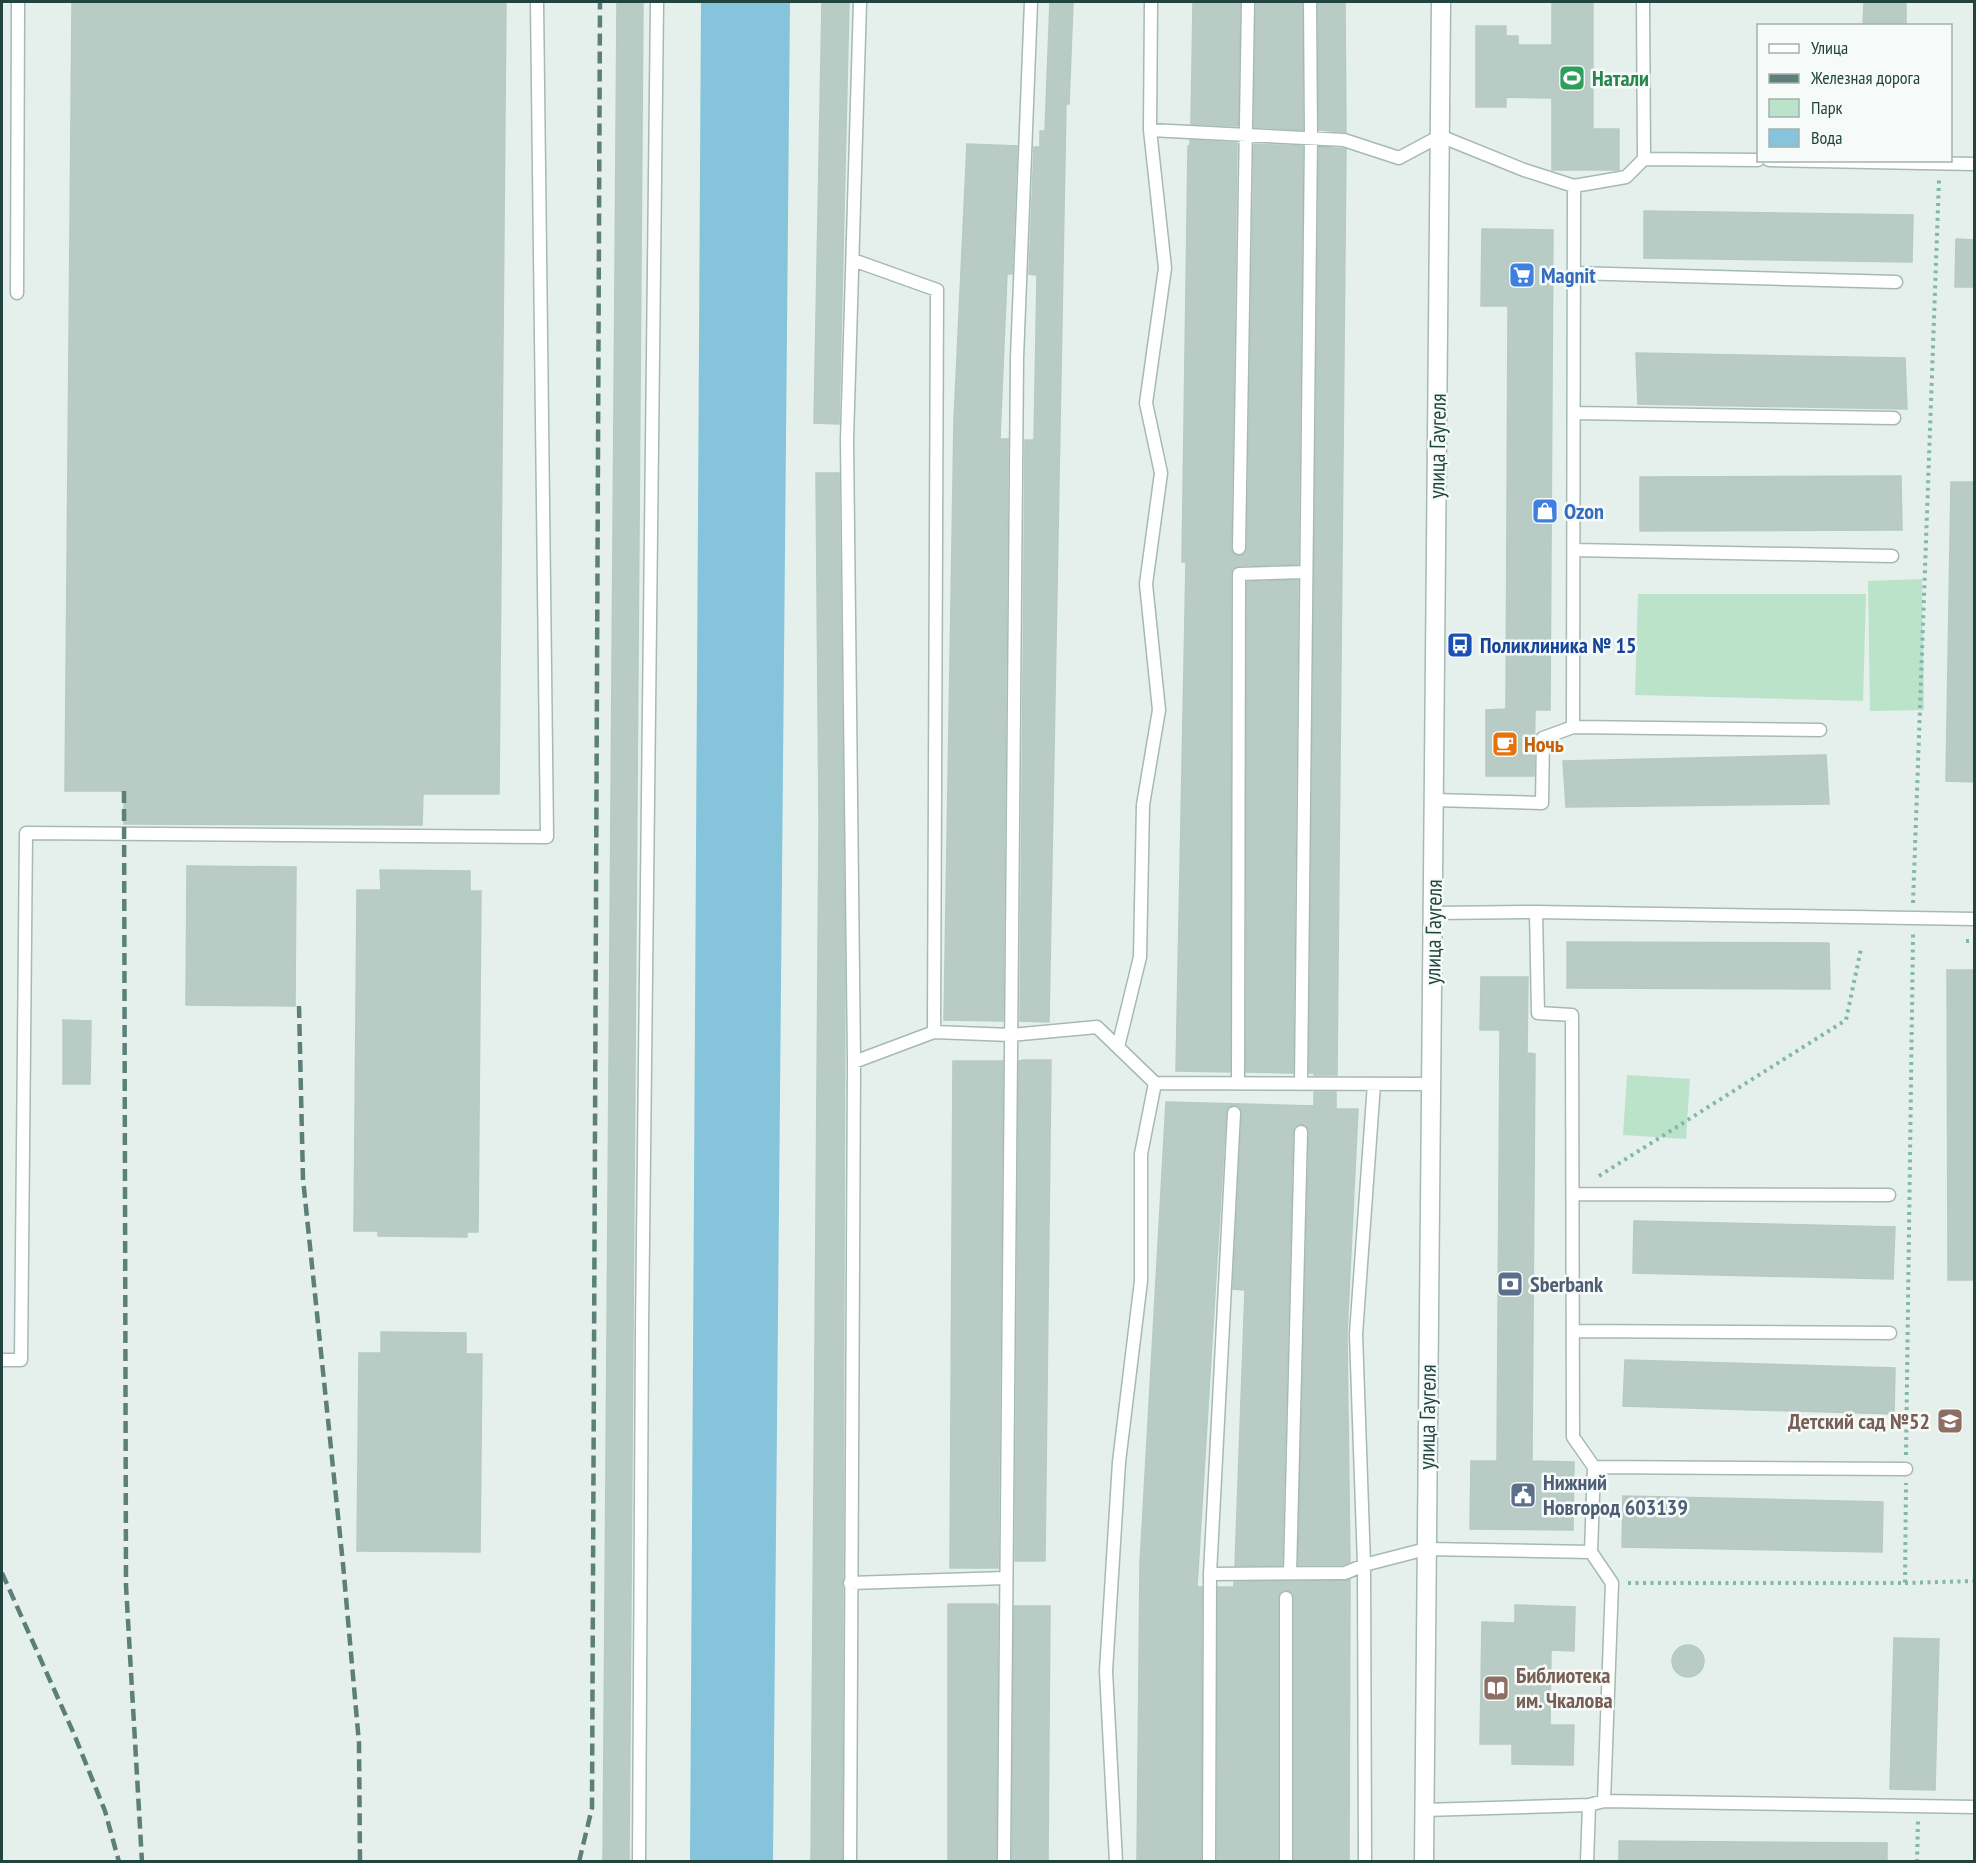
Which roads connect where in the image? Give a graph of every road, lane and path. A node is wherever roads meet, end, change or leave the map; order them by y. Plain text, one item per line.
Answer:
1 (18, 2) edge
2 (537, 2) edge
3 (657, 2) edge
4 (860, 2) edge
5 (1031, 2) edge
6 (1151, 2) edge
7 (1248, 2) edge
8 (1310, 2) edge
9 (1441, 2) edge
10 (1643, 2) edge
11 (1150, 130) junction
12 (1246, 135) junction
13 (1440, 136) junction
14 (1311, 138) junction
15 (1644, 159) junction
16 (1757, 160) edge
17 (1883, 162) edge
18 (1940, 163) junction
19 (1974, 164) edge
20 (1574, 186) junction
21 (853, 260) junction
22 (1574, 273) junction
23 (1896, 282) dead end
24 (16, 293) dead end
25 (1574, 413) junction
26 (1894, 418) dead end
27 (1239, 548) dead end
28 (1574, 550) junction
29 (1892, 556) dead end
30 (1306, 572) junction
31 (1573, 728) junction
32 (1820, 730) dead end
33 (1434, 800) junction
34 (1536, 912) junction
35 (1433, 913) junction
36 (1913, 918) junction
37 (1974, 919) edge
38 (1966, 941) dead end
39 (1974, 941) edge
40 (1861, 949) dead end
41 (934, 1032) junction
42 (1011, 1035) junction
43 (1118, 1047) junction
44 (854, 1062) junction
45 (1155, 1083) junction
46 (1238, 1083) junction
47 (1301, 1084) junction
48 (1374, 1084) junction
49 (1431, 1084) junction
50 (1234, 1113) dead end
51 (1301, 1132) dead end
52 (1573, 1194) junction
53 (1889, 1195) dead end
54 (1573, 1331) junction
55 (1890, 1333) dead end
56 (2, 1360) edge
57 (1594, 1467) junction
58 (1906, 1469) junction
59 (1426, 1549) junction
60 (1591, 1552) junction
61 (1364, 1565) junction
62 (1290, 1573) junction
63 (1210, 1574) junction
64 (1006, 1578) junction
65 (1974, 1581) edge
66 (850, 1583) junction
67 (1612, 1583) junction
68 (1905, 1583) junction
69 (1286, 1598) dead end
70 (1604, 1802) junction
71 (1589, 1805) junction
72 (1918, 1806) junction
73 (1974, 1807) edge
74 (1424, 1810) junction
75 (639, 1862) edge
76 (850, 1862) edge
77 (1004, 1862) edge
78 (1116, 1862) edge
79 (1209, 1862) edge
80 (1287, 1862) edge
81 (1365, 1862) edge
82 (1424, 1862) edge
83 (1587, 1862) edge
84 (1917, 1862) edge

1 - 24 lane
2 - 56 lane
3 - 75 lane
4 - 21 lane
5 - 42 lane
6 - 11 lane
7 - 12 lane
8 - 14 lane
9 - 13 street, улица Гаугеля
10 - 15 lane
11 - 12 lane
11 - 43 lane
12 - 14 lane
12 - 27 lane
13 - 14 lane
13 - 20 lane
13 - 33 street, улица Гаугеля
14 - 30 lane
15 - 16 lane
15 - 20 lane
17 - 18 lane
18 - 19 lane
18 - 36 path
20 - 22 lane
21 - 41 lane
21 - 44 lane
22 - 23 lane
22 - 25 lane
25 - 26 lane
25 - 28 lane
28 - 29 lane
28 - 31 lane
30 - 46 lane
30 - 47 lane
31 - 32 lane
31 - 33 lane
33 - 35 street, улица Гаугеля
34 - 35 lane
34 - 36 lane
34 - 52 lane
35 - 49 street, улица Гаугеля
36 - 37 lane
36 - 58 path
38 - 39 path
40 - 52 path
41 - 42 lane
41 - 44 lane
42 - 43 lane
42 - 64 lane
43 - 45 lane
44 - 66 lane
45 - 46 lane
45 - 78 lane
46 - 47 lane
47 - 48 lane
48 - 49 lane
48 - 61 lane
49 - 59 street, улица Гаугеля
50 - 63 lane
51 - 62 lane
52 - 53 lane
52 - 54 lane
54 - 55 lane
54 - 57 lane
57 - 58 lane
57 - 60 lane
58 - 68 path
59 - 60 lane
59 - 61 lane
59 - 74 street, улица Гаугеля
60 - 67 lane
61 - 62 lane
61 - 81 lane
62 - 63 lane
63 - 79 lane
64 - 66 lane
64 - 77 lane
65 - 68 path
66 - 76 lane
67 - 68 path
67 - 70 lane
69 - 80 lane
70 - 71 lane
70 - 72 lane
71 - 74 lane
71 - 83 lane
72 - 73 lane
72 - 84 path
74 - 82 street, улица Гаугеля

